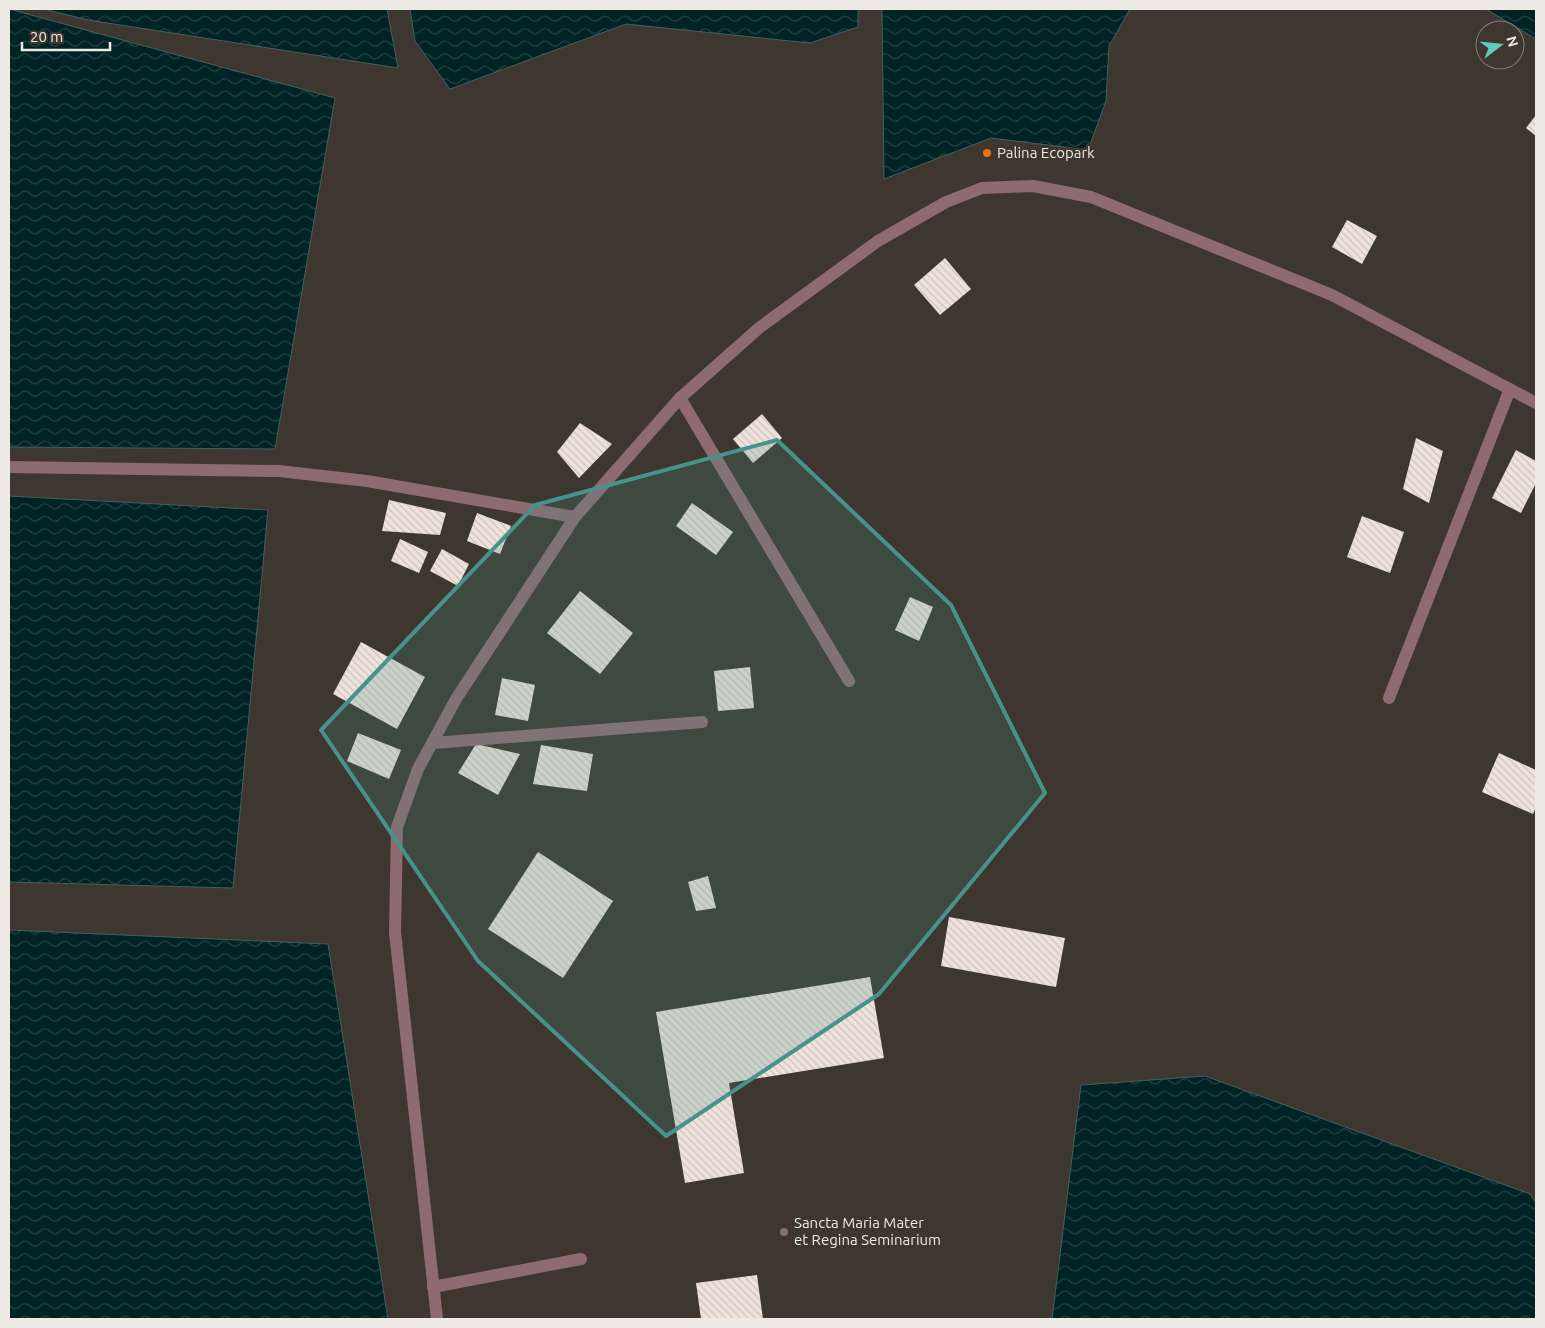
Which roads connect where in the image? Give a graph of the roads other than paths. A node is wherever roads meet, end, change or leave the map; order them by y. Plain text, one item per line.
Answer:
1 (1510, 389) junction
2 (680, 398) junction
3 (1536, 403) edge
4 (9, 467) edge
5 (575, 517) junction
6 (849, 681) dead end
7 (1389, 698) dead end
8 (702, 722) dead end
9 (432, 743) junction
10 (581, 1259) dead end
11 (433, 1287) junction
12 (437, 1319) edge

1 - 2 street
1 - 3 street
1 - 7 street
2 - 5 street
2 - 6 street
4 - 5 street
5 - 9 street
8 - 9 street
9 - 11 street
10 - 11 street
11 - 12 street

